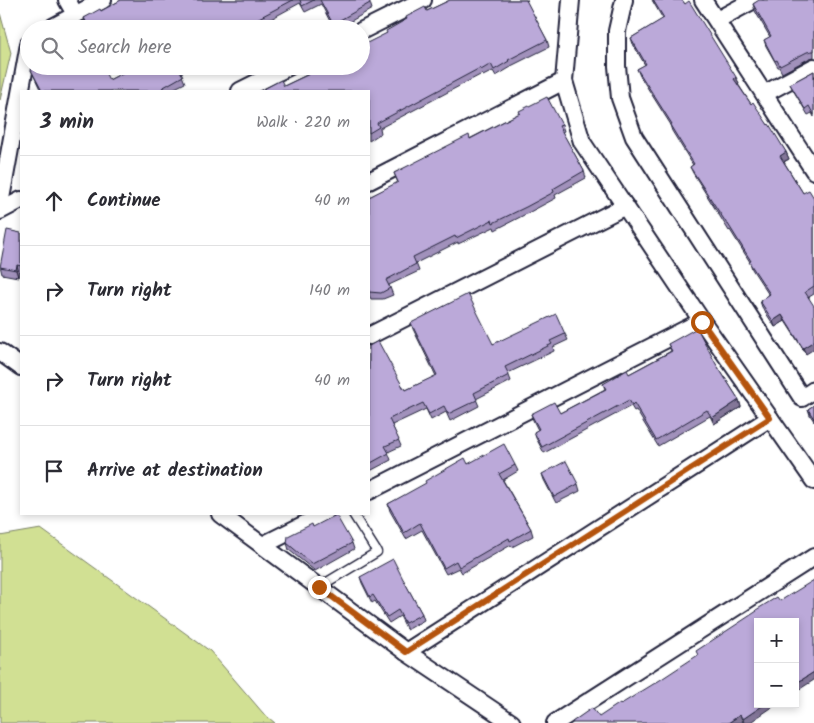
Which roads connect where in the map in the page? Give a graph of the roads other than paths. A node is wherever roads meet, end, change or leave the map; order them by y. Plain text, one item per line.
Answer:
1 (103, 0) edge
2 (423, 0) edge
3 (571, 0) edge
4 (624, 0) edge
5 (703, 0) edge
6 (754, 0) edge
7 (71, 7) edge
8 (58, 20) edge
9 (717, 20) junction
10 (370, 26) edge
11 (814, 67) edge
12 (23, 75) edge
13 (272, 75) edge
14 (564, 81) junction
15 (21, 90) edge
16 (242, 90) edge
17 (20, 94) edge
18 (764, 94) junction
19 (814, 171) edge
20 (370, 180) edge
21 (20, 201) edge
22 (0, 204) edge
23 (625, 206) junction
24 (0, 211) edge
25 (702, 322) junction
26 (370, 335) edge
27 (0, 352) edge
28 (19, 362) edge
29 (814, 390) edge
30 (770, 418) junction
31 (814, 481) edge
32 (370, 490) edge
33 (221, 515) edge
34 (323, 515) edge
35 (354, 515) edge
36 (263, 545) junction
37 (814, 557) edge
38 (319, 587) junction
39 (406, 652) junction
40 (512, 723) edge
41 (555, 723) edge

1 - 7 street
2 - 10 street
3 - 14 street
4 - 29 street
5 - 9 street
6 - 9 street
7 - 8 street
9 - 18 street
11 - 18 street
12 - 15 street
13 - 16 street
14 - 20 street
14 - 23 street
17 - 22 street
18 - 19 street
21 - 24 street
23 - 25 street
23 - 26 street
25 - 30 street
25 - 32 street
27 - 28 street
30 - 31 street
30 - 39 street
33 - 36 street
34 - 36 street
35 - 38 lane
36 - 38 street
37 - 41 street
38 - 39 street
39 - 40 street

